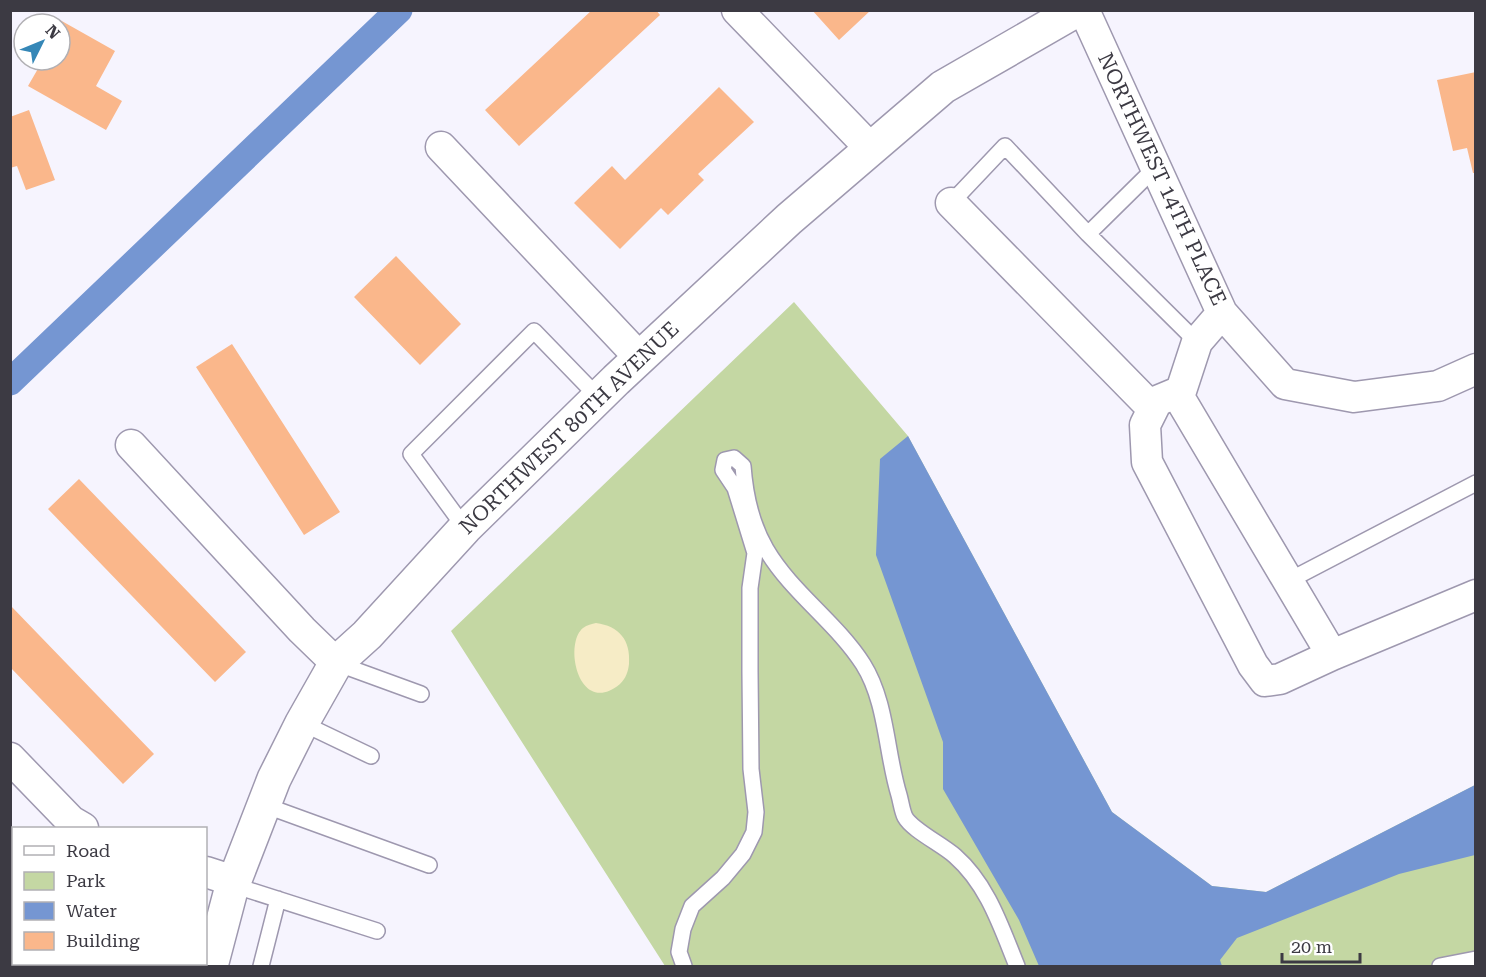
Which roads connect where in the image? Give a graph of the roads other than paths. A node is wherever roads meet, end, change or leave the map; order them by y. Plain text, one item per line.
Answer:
1 (737, 10) edge
2 (1077, 10) edge
3 (1084, 10) edge
4 (441, 147) dead end
5 (871, 149) junction
6 (1156, 167) junction
7 (951, 203) joint
8 (1088, 234) junction
9 (1222, 313) junction
10 (1197, 342) junction
11 (640, 358) junction
12 (1476, 369) edge
13 (1181, 391) junction
14 (598, 398) junction
15 (1153, 410) junction
16 (131, 445) dead end
17 (1476, 483) edge
18 (465, 528) junction
19 (1288, 581) junction
20 (1476, 595) edge
21 (1332, 654) junction
22 (336, 663) junction
23 (421, 694) dead end
24 (302, 723) junction
25 (371, 756) dead end
26 (10, 758) edge
27 (264, 805) junction
28 (80, 827) edge
29 (429, 865) dead end
30 (224, 879) edge
31 (278, 899) junction
32 (377, 931) dead end
33 (1476, 959) edge
34 (211, 966) edge
35 (261, 966) edge
36 (684, 966) edge
37 (1017, 966) edge
38 (1440, 966) edge

1 - 5 street
2 - 5 street, NORTHWEST 80TH AVENUE
3 - 6 street, NORTHWEST 14TH PLACE
4 - 11 street
5 - 11 street, NORTHWEST 80TH AVENUE
6 - 8 lane
6 - 9 street, NORTHWEST 14TH PLACE
7 - 8 lane
7 - 15 street
8 - 10 lane
9 - 10 street
9 - 12 street, NORTHWEST 14TH PLACE
10 - 13 street
11 - 14 street, NORTHWEST 80TH AVENUE
13 - 15 street
13 - 19 street
14 - 18 street, NORTHWEST 80TH AVENUE
14 - 18 lane
15 - 21 street
16 - 22 street
17 - 19 lane
18 - 22 street, NORTHWEST 80TH AVENUE
19 - 21 street
20 - 21 street
22 - 23 lane
22 - 24 street, NORTHWEST 80TH AVENUE
24 - 25 lane
24 - 27 street, NORTHWEST 80TH AVENUE
26 - 28 street
27 - 29 lane
27 - 30 street, NORTHWEST 80TH AVENUE
30 - 31 lane
30 - 34 street, NORTHWEST 80TH AVENUE
31 - 32 lane
31 - 35 lane
33 - 38 lane
36 - 37 lane

